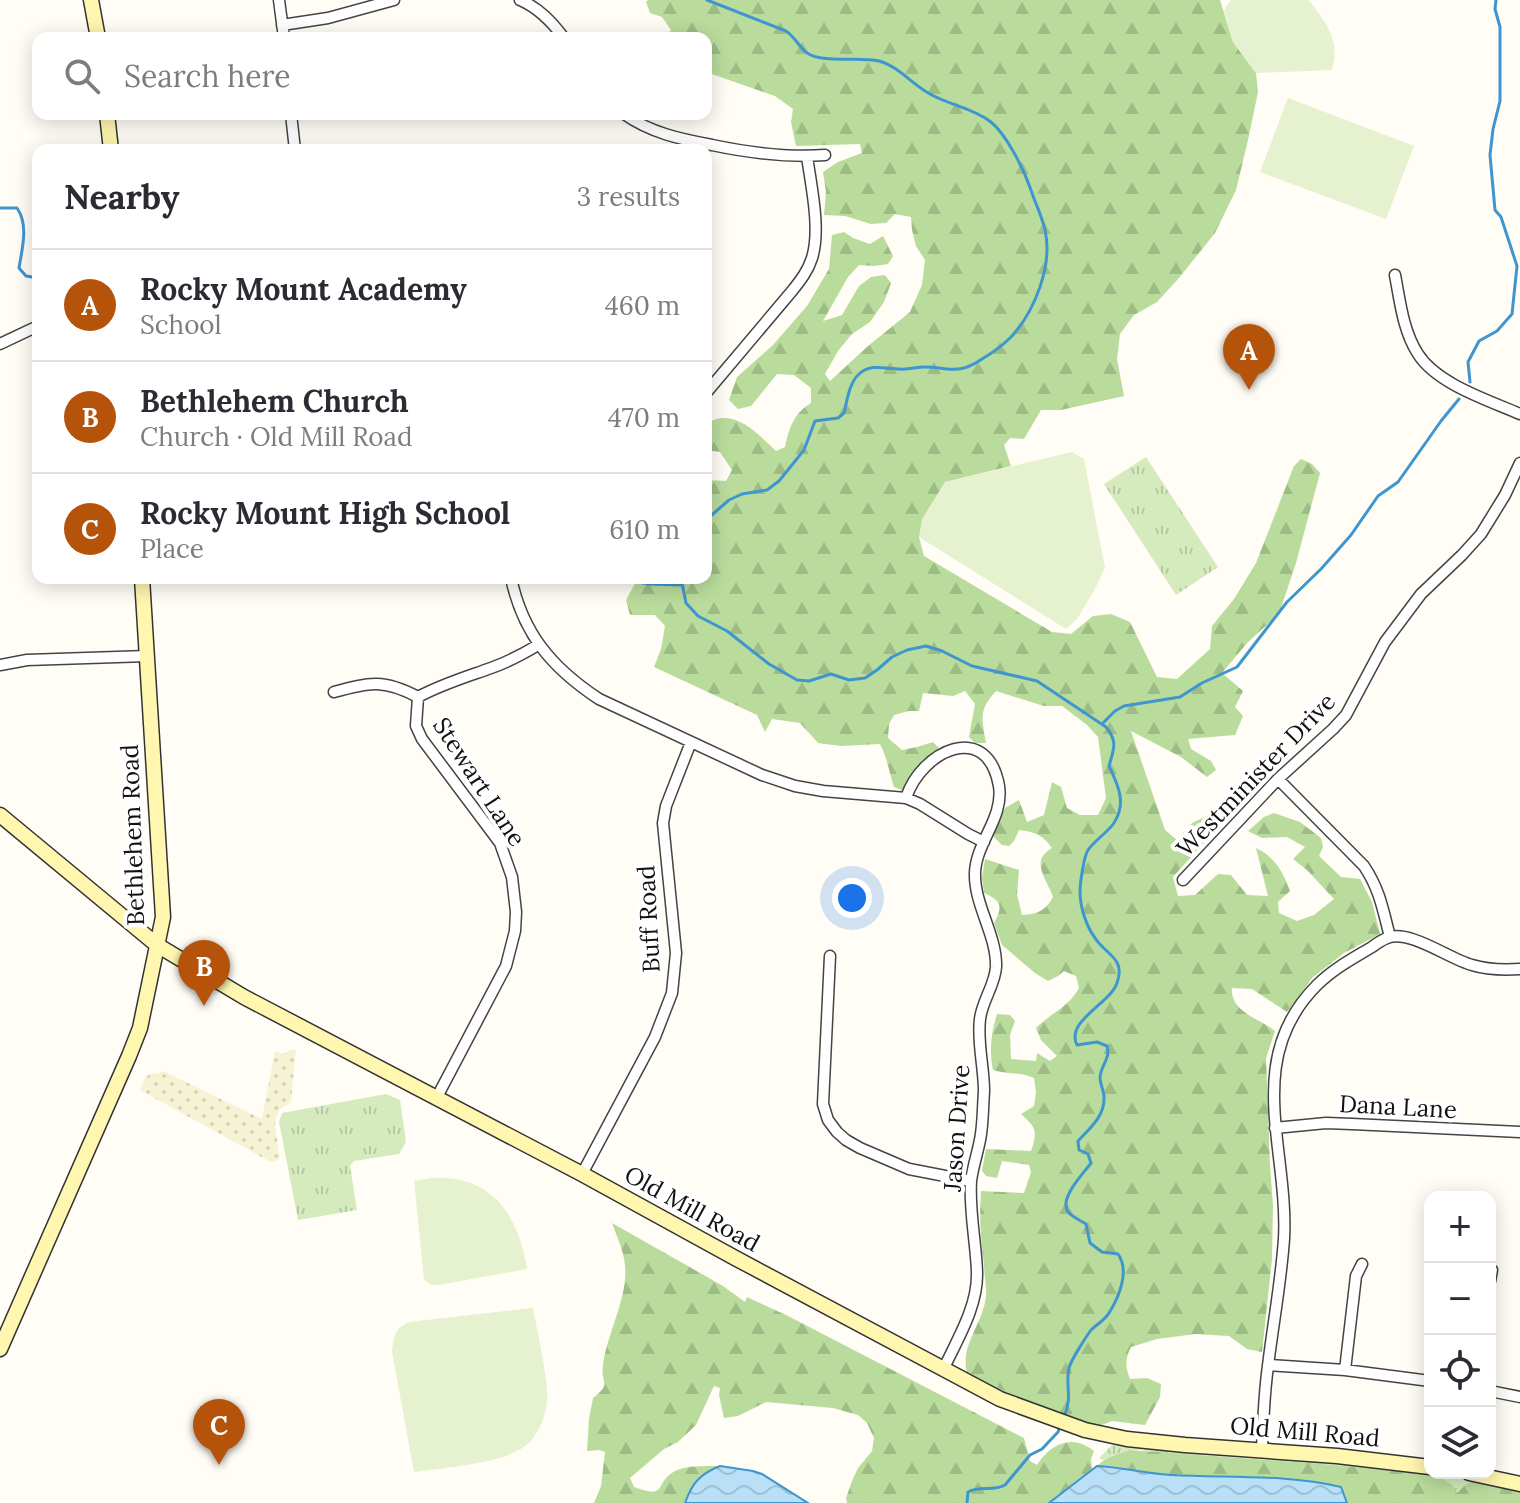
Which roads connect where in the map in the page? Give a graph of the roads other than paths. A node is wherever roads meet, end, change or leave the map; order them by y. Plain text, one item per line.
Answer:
1 (91, 0) edge
2 (279, 0) edge
3 (394, 0) edge
4 (520, 0) edge
5 (282, 25) junction
6 (97, 32) edge
7 (283, 32) edge
8 (559, 32) edge
9 (108, 120) edge
10 (292, 120) edge
11 (634, 120) edge
12 (110, 144) edge
13 (294, 144) edge
14 (709, 144) edge
15 (712, 145) edge
16 (825, 155) dead end
17 (807, 156) junction
18 (1395, 275) dead end
19 (32, 329) edge
20 (0, 344) edge
21 (712, 386) edge
22 (1520, 414) edge
23 (1520, 463) edge
24 (142, 584) edge
25 (513, 584) edge
26 (538, 645) junction
27 (147, 656) junction
28 (0, 665) edge
29 (334, 692) dead end
30 (418, 697) junction
31 (691, 742) junction
32 (1278, 779) junction
33 (906, 798) junction
34 (0, 815) edge
35 (984, 842) junction
36 (1183, 880) dead end
37 (1390, 937) junction
38 (157, 945) junction
39 (830, 956) dead end
40 (1520, 969) edge
41 (437, 1097) junction
42 (1275, 1128) junction
43 (1520, 1132) edge
44 (582, 1174) junction
45 (971, 1181) junction
46 (1362, 1264) dead end
47 (0, 1349) edge
48 (1268, 1365) junction
49 (944, 1368) junction
50 (1345, 1370) junction
51 (1424, 1380) edge
52 (1496, 1392) edge
53 (1520, 1397) edge
54 (1262, 1450) junction
55 (1424, 1466) edge
56 (1496, 1479) edge
57 (1520, 1484) edge

1 - 6 street
2 - 5 street
3 - 5 street
4 - 8 street
5 - 7 street
9 - 12 street
10 - 13 street
11 - 14 street
15 - 17 street
16 - 17 street
17 - 21 street
18 - 22 street
19 - 20 street
23 - 32 street, Westminister Drive
24 - 27 street, Bethlehem Road
25 - 26 street
26 - 30 street, Stewart Lane
26 - 31 street
27 - 28 street
27 - 38 street, Bethlehem Road
29 - 30 street
30 - 41 street, Stewart Lane
31 - 33 street
31 - 44 street, Buff Road
32 - 36 street, Westminister Drive
32 - 37 street
33 - 35 street
33 - 35 street, Jason Drive
34 - 38 street, Old Mill Road
35 - 45 street, Jason Drive
37 - 40 street
37 - 42 street
38 - 41 street, Old Mill Road
38 - 47 street, Bethlehem Road
39 - 45 street
41 - 44 street, Old Mill Road
42 - 43 street, Dana Lane
42 - 48 street
44 - 49 street, Old Mill Road
45 - 49 street, Jason Drive
46 - 50 street
48 - 50 street
48 - 54 street
49 - 54 street, Old Mill Road
50 - 51 street
52 - 53 street
54 - 55 street, Old Mill Road
56 - 57 street

